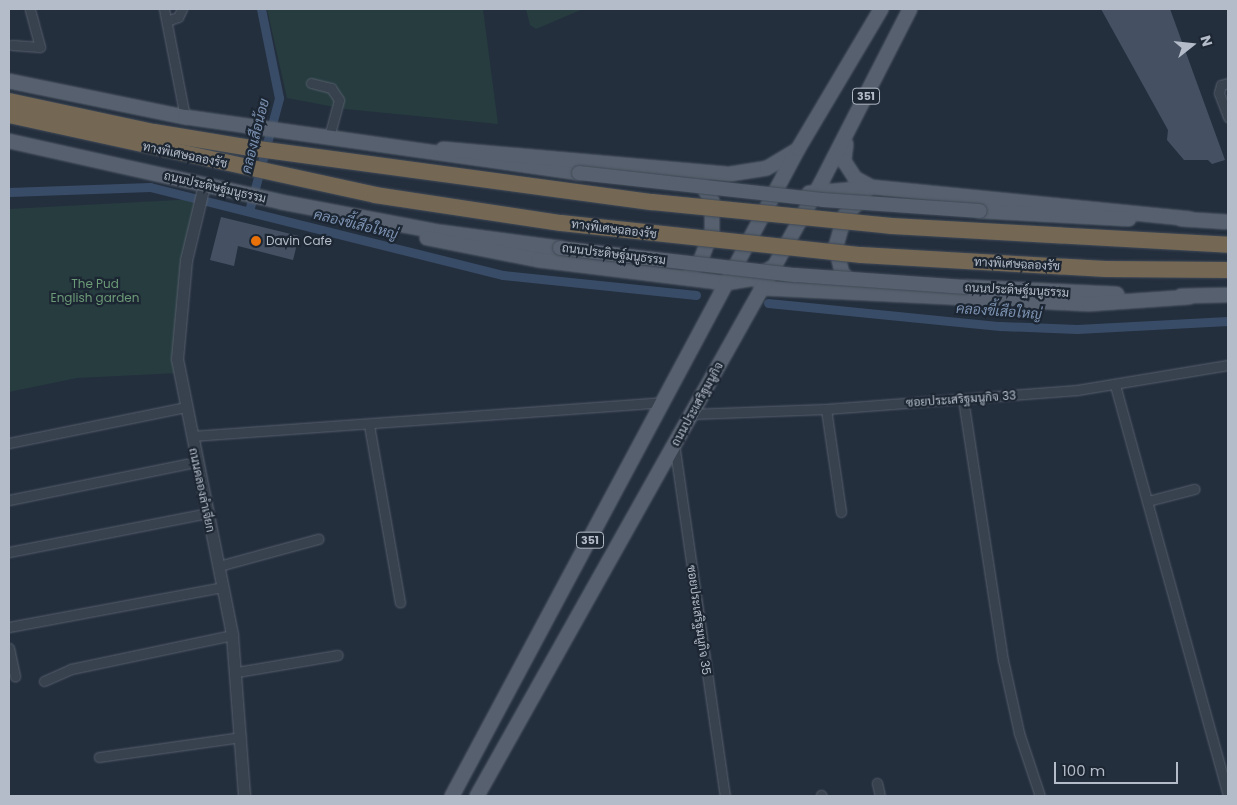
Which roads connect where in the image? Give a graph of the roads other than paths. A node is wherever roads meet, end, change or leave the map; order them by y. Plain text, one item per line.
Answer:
1 (30, 9) edge
2 (164, 9) edge
3 (182, 9) edge
4 (881, 9) edge
5 (910, 9) edge
6 (167, 21) junction
7 (12, 45) dead end
8 (9, 81) edge
9 (311, 83) dead end
10 (1228, 83) edge
11 (9, 101) edge
12 (9, 114) edge
13 (185, 117) junction
14 (1228, 117) edge
15 (850, 128) junction
16 (328, 137) junction
17 (9, 141) edge
18 (390, 146) junction
19 (798, 149) junction
20 (684, 171) junction
21 (878, 188) junction
22 (816, 192) junction
23 (201, 194) junction
24 (769, 208) junction
25 (357, 216) junction
26 (1189, 219) junction
27 (1228, 222) edge
28 (1228, 245) edge
29 (776, 265) junction
30 (1228, 270) edge
31 (676, 276) junction
32 (726, 283) junction
33 (761, 288) junction
34 (880, 294) junction
35 (1228, 295) edge
36 (1190, 297) junction
37 (1228, 366) edge
38 (1115, 385) junction
39 (963, 398) junction
40 (662, 402) junction
41 (186, 407) junction
42 (826, 409) junction
43 (691, 414) junction
44 (369, 424) junction
45 (192, 436) junction
46 (9, 443) edge
47 (674, 443) junction
48 (196, 462) junction
49 (1194, 489) dead end
50 (9, 500) edge
51 (1148, 501) junction
52 (841, 512) dead end
53 (207, 513) junction
54 (318, 539) dead end
55 (9, 552) edge
56 (219, 566) junction
57 (222, 587) junction
58 (400, 602) dead end
59 (9, 628) edge
60 (232, 635) junction
61 (9, 648) edge
62 (338, 655) dead end
63 (237, 672) junction
64 (15, 676) dead end
65 (44, 681) dead end
66 (241, 737) junction
67 (99, 757) dead end
68 (877, 783) dead end
69 (1228, 795) edge
70 (244, 796) edge
71 (452, 796) edge
72 (477, 796) edge
73 (725, 796) edge
74 (880, 796) edge
75 (1040, 796) edge

1 - 7 street
2 - 6 street
3 - 6 street
4 - 19 main road, 351
5 - 15 main road, ถนนประเสริฐมนูกิจ / 351
6 - 13 street
8 - 13 main road
9 - 16 street
10 - 14 street
11 - 28 highway, ทางพิเศษฉลองรัช, bridge
12 - 30 highway, ทางพิเศษฉลองรัช, bridge
13 - 16 main road
15 - 21 main road
15 - 22 main road, ถนนประเสริฐมนูกิจ / 351
16 - 18 main road
17 - 23 main road, ถนนประดิษฐ์มนูธรรม
18 - 20 main road
18 - 26 main road, bridge
19 - 20 main road
19 - 24 main road, 351
20 - 31 main road
21 - 22 main road
21 - 26 main road
21 - 34 main road
22 - 24 main road
22 - 29 main road, ถนนประเสริฐมนูกิจ / 351
23 - 25 main road, ถนนประดิษฐ์มนูธรรม
23 - 41 street, ถนนคลองลำเจียก
24 - 32 main road, 351
25 - 31 main road
25 - 36 main road, ถนนประดิษฐ์มนูธรรม, bridge
26 - 27 main road
29 - 32 main road
29 - 33 main road, ถนนประเสริฐมนูกิจ / 351
31 - 32 main road
32 - 40 main road, 351
33 - 34 main road
33 - 43 main road, ถนนประเสริฐมนูกิจ / 351
34 - 36 main road
35 - 36 main road, ถนนประดิษฐ์มนูธรรม
37 - 38 street, ซอยประเสริฐมนูกิจ 33
38 - 39 street, ซอยประเสริฐมนูกิจ 33
38 - 51 street
39 - 42 street, ซอยประเสริฐมนูกิจ 33
39 - 75 street
40 - 44 street
40 - 71 main road, 351
41 - 45 street, ถนนคลองลำเจียก
41 - 46 street
42 - 43 street, ซอยประเสริฐมนูกิจ 33
42 - 52 street
43 - 47 main road, ถนนประเสริฐมนูกิจ / 351
44 - 45 street
44 - 58 street
45 - 48 street, ถนนคลองลำเจียก
47 - 72 main road, ถนนประเสริฐมนูกิจ / 351
47 - 73 street, ซอยประเสริฐมนูกิจ 35
48 - 50 street
48 - 53 street, ถนนคลองลำเจียก
49 - 51 street
51 - 69 street
53 - 55 street
53 - 56 street, ถนนคลองลำเจียก
54 - 56 street
56 - 57 street, ถนนคลองลำเจียก
57 - 59 street
57 - 60 street, ถนนคลองลำเจียก
60 - 63 street, ถนนคลองลำเจียก
60 - 65 street
61 - 64 street
62 - 63 street
63 - 66 street, ถนนคลองลำเจียก
66 - 67 street
66 - 70 street, ถนนคลองลำเจียก
68 - 74 street

